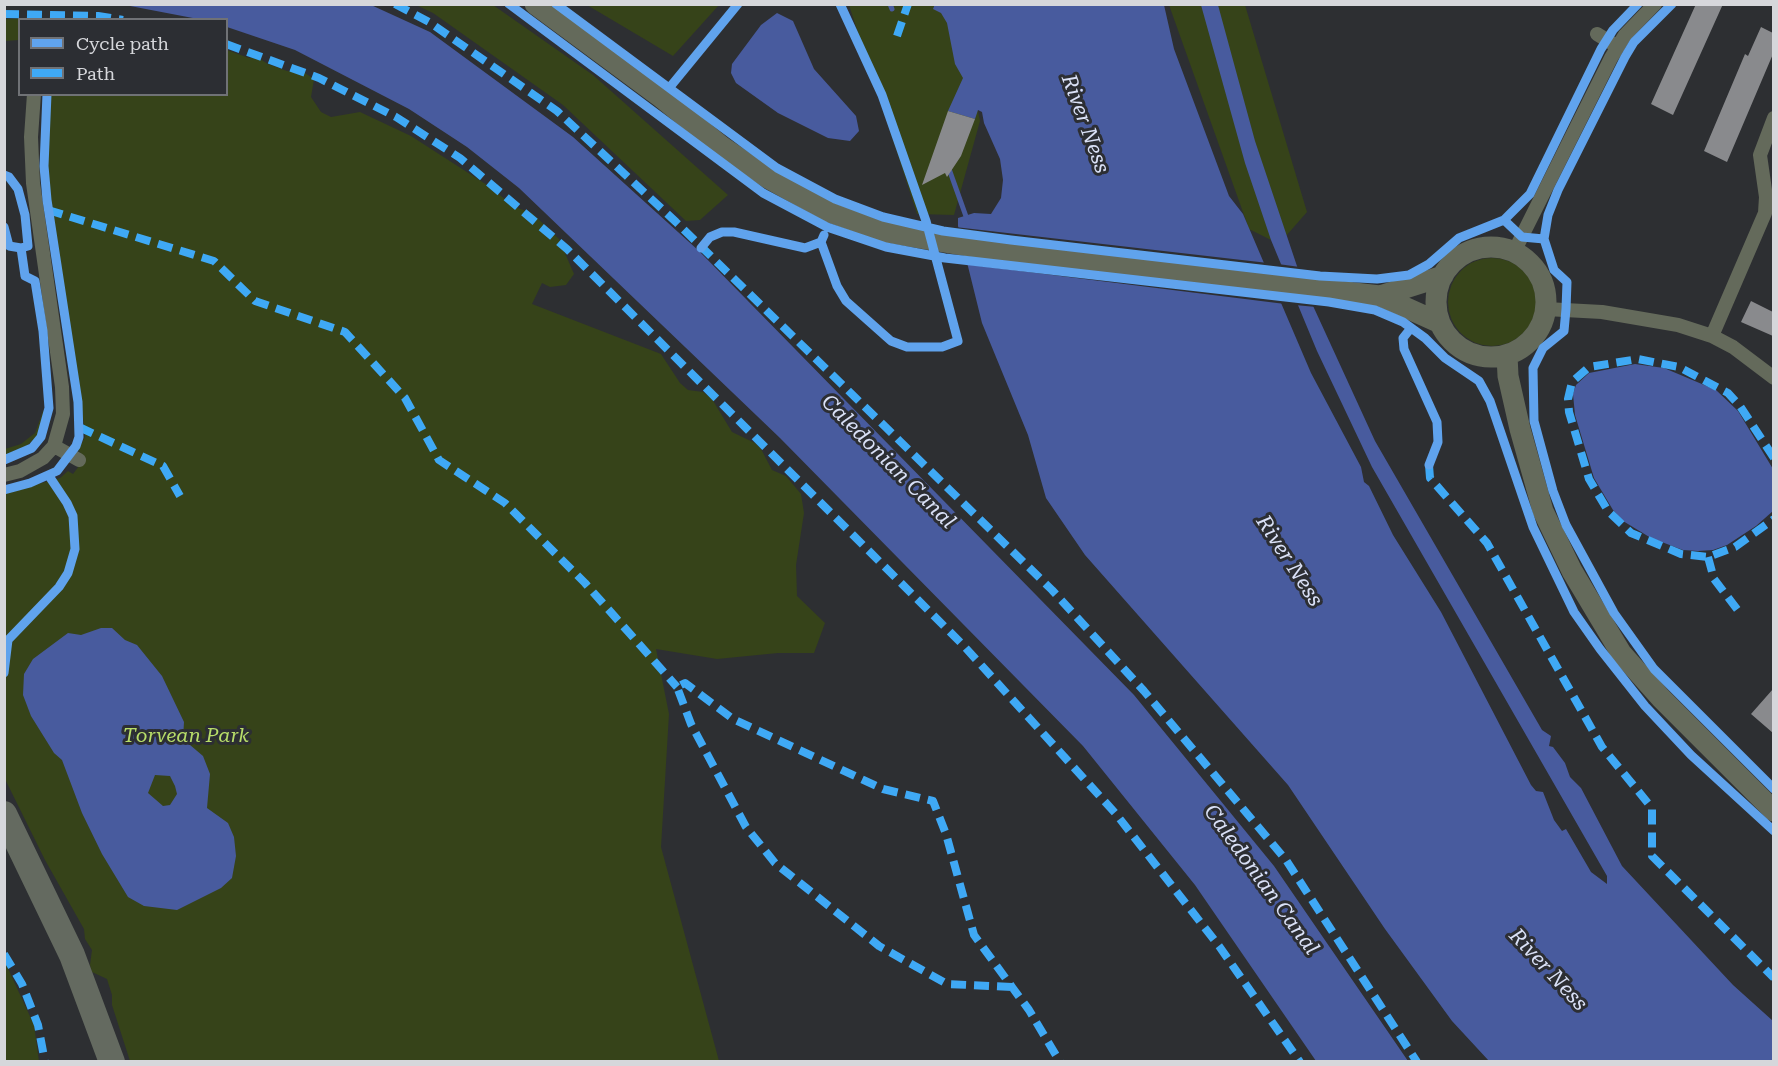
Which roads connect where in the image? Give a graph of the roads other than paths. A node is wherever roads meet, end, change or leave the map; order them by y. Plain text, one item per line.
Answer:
1 (535, 4) edge
2 (1655, 4) edge
3 (1597, 34) dead end
4 (1618, 47) junction
5 (34, 96) edge
6 (1773, 118) edge
7 (1514, 252) junction
8 (1443, 276) junction
9 (1380, 296) junction
10 (1546, 309) junction
11 (1440, 323) junction
12 (1712, 336) junction
13 (1507, 355) junction
14 (1773, 378) edge
15 (54, 446) junction
16 (79, 460) dead end
17 (4, 475) edge
18 (1773, 811) edge
19 (4, 814) edge
20 (112, 1062) edge

1 - 9 main road
2 - 4 street
3 - 4 street
4 - 7 street
5 - 15 street
6 - 12 street
7 - 8 main road
7 - 10 main road
8 - 9 main road
8 - 11 main road
9 - 11 main road
10 - 12 street
10 - 13 main road
11 - 13 main road
12 - 14 street
13 - 18 main road
15 - 16 street
15 - 17 street
19 - 20 highway

